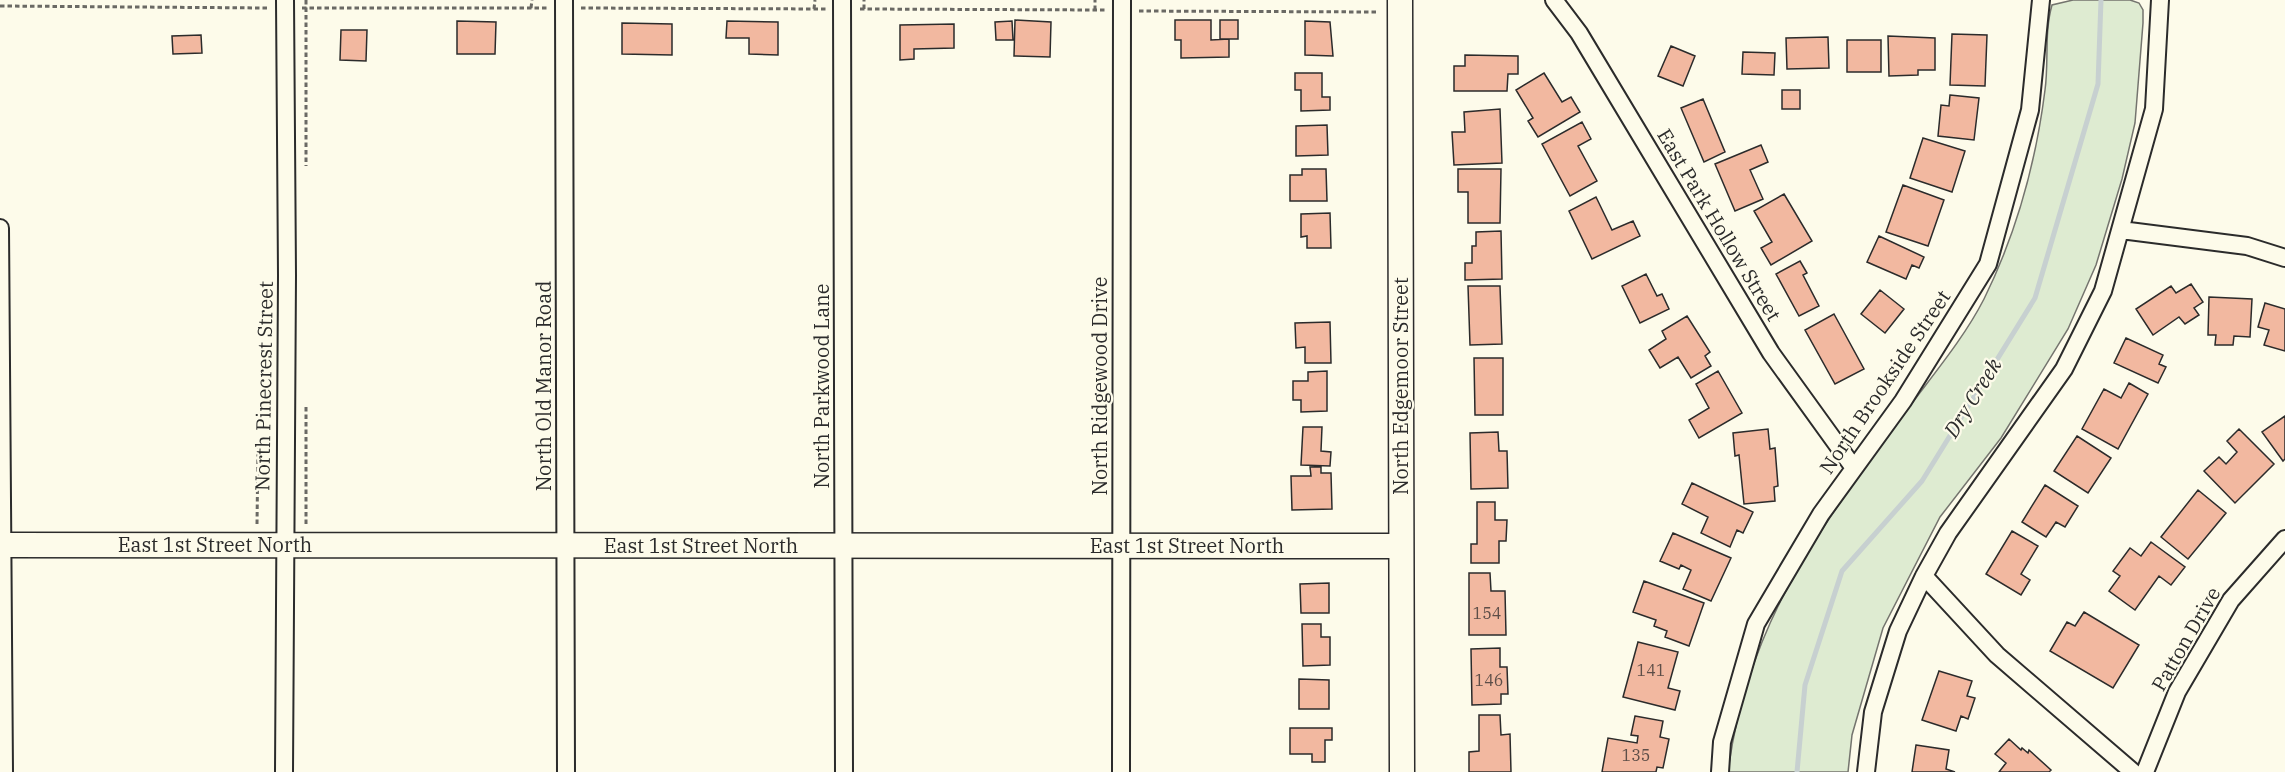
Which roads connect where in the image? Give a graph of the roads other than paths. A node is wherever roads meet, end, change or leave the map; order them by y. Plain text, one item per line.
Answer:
1 (1400, 0) edge
2 (1554, 0) edge
3 (2041, 0) edge
4 (2160, 0) edge
5 (285, 4) edge
6 (564, 4) edge
7 (842, 4) edge
8 (1122, 5) edge
9 (0, 228) edge
10 (2121, 230) junction
11 (2285, 258) edge
12 (1854, 468) junction
13 (2285, 539) edge
14 (2, 545) edge
15 (283, 546) junction
16 (565, 546) junction
17 (843, 546) junction
18 (1121, 546) junction
19 (1401, 546) junction
20 (1924, 576) junction
21 (4, 772) edge
22 (284, 772) edge
23 (566, 772) edge
24 (844, 772) edge
25 (1121, 772) edge
26 (1402, 772) edge
27 (1720, 772) edge
28 (1866, 772) edge
29 (2133, 772) edge
30 (2145, 772) edge

1 - 19 street, North Edgemoor Street
2 - 12 street, East Park Hollow Street
3 - 12 street, North Brookside Street
4 - 10 street
5 - 15 street, North Pinecrest Street
6 - 16 street, North Old Manor Road
7 - 17 street, North Parkwood Lane
8 - 18 street, North Ridgewood Drive
9 - 14 street
10 - 11 street
10 - 20 street
12 - 27 street, North Brookside Street
13 - 30 street, Patton Drive
14 - 15 street, East 1st Street North
14 - 21 street
15 - 16 street, East 1st Street North
15 - 22 street, North Pinecrest Street
16 - 17 street, East 1st Street North
16 - 23 street, North Old Manor Road
17 - 18 street, East 1st Street North
17 - 24 street, North Parkwood Lane
18 - 19 street, East 1st Street North
18 - 25 street, North Ridgewood Drive
19 - 26 street, North Edgemoor Street
20 - 28 street
20 - 29 street

